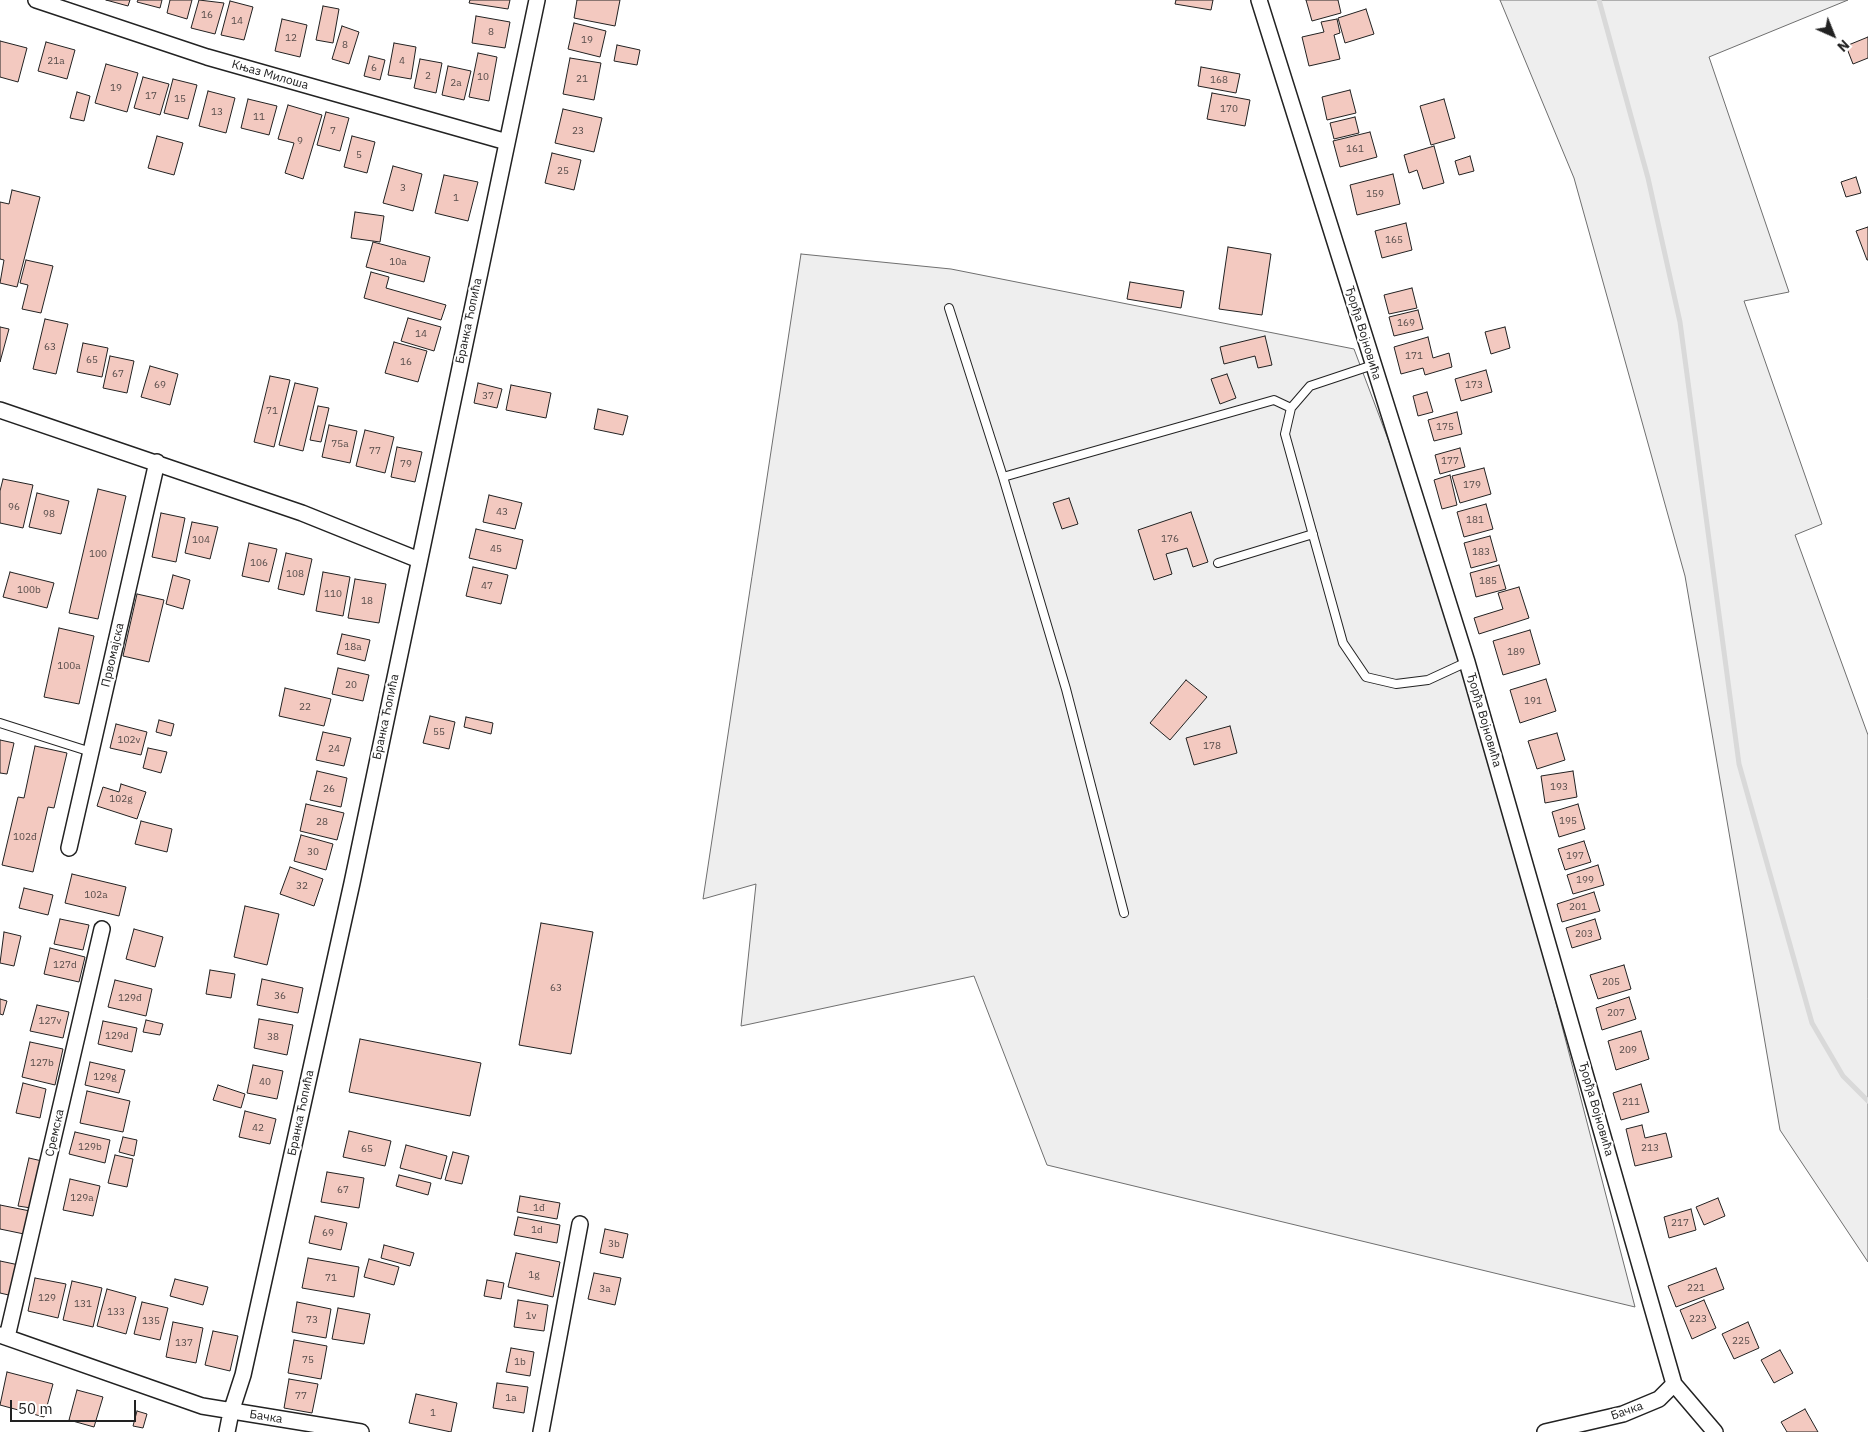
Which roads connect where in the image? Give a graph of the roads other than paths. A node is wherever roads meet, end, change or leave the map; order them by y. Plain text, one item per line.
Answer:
1 (36, 0) edge
2 (537, 0) edge
3 (1259, 0) edge
4 (507, 142) junction
5 (949, 308) dead end
6 (1373, 365) junction
7 (1291, 408) junction
8 (0, 410) edge
9 (157, 462) junction
10 (1002, 477) junction
11 (1312, 534) junction
12 (419, 560) junction
13 (1218, 563) dead end
14 (1467, 662) junction
15 (0, 723) edge
16 (91, 752) junction
17 (69, 848) dead end
18 (1124, 913) dead end
19 (102, 929) dead end
20 (580, 1224) dead end
21 (4, 1336) edge
22 (1674, 1384) junction
23 (231, 1412) junction
24 (227, 1432) edge
25 (361, 1432) edge
26 (541, 1432) edge
27 (1545, 1432) edge
28 (1715, 1432) edge

1 - 4 street, Књаз Милоша
2 - 4 street, Бранка Ћопића
3 - 6 street, Ђорђа Војновића
4 - 12 street, Бранка Ћопића
5 - 10 lane
6 - 7 lane
6 - 14 street, Ђорђа Војновића
7 - 10 lane
7 - 11 lane
8 - 9 street
9 - 12 street
9 - 16 street, Првомајска
10 - 18 lane
11 - 13 lane
11 - 14 lane
12 - 23 street, Бранка Ћопића
14 - 22 street, Ђорђа Војновића
15 - 16 lane
16 - 17 street, Првомајска
19 - 21 street, Сремска
20 - 26 street
21 - 23 street, Сремска
22 - 27 street, Бачка
22 - 28 street, Ђорђа Војновића
23 - 24 street, Бранка Ћопића
23 - 25 street, Бачка

